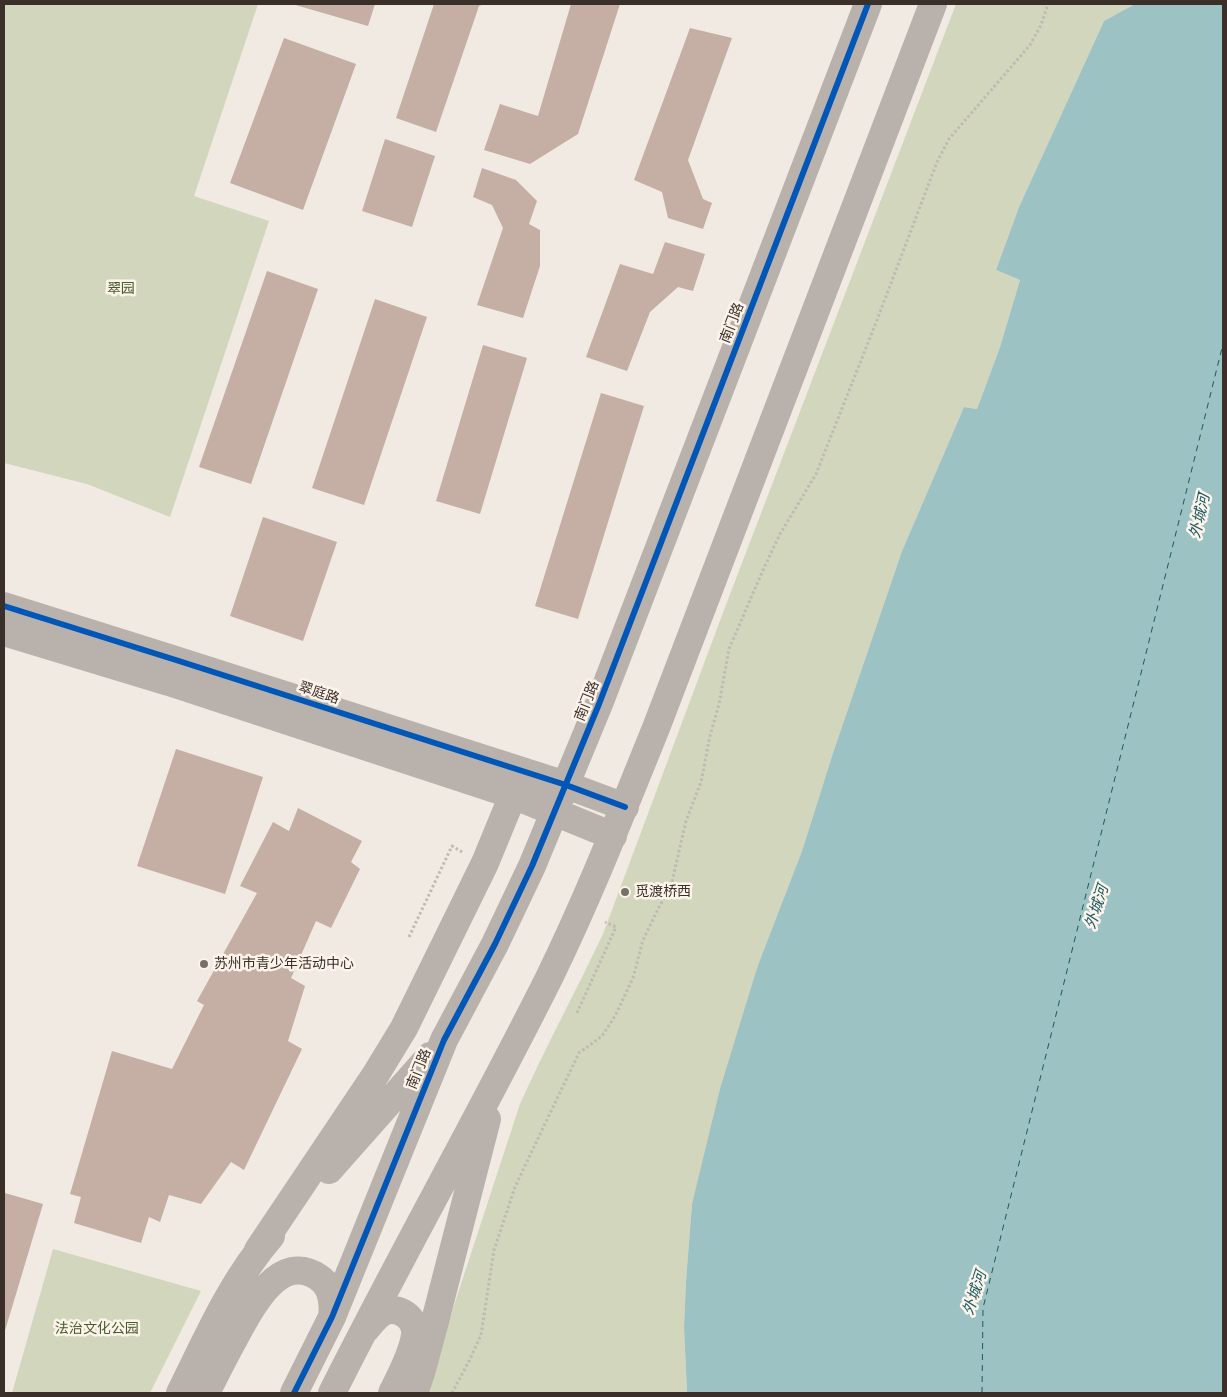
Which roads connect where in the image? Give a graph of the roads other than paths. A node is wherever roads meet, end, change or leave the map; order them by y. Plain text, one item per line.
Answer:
1 (868, 4) edge
2 (933, 4) edge
3 (4, 606) edge
4 (4, 632) edge
5 (566, 785) junction
6 (513, 795) junction
7 (625, 807) junction
8 (554, 813) junction
9 (613, 836) junction
10 (444, 1040) junction
11 (498, 1076) junction
12 (258, 1250) junction
13 (332, 1317) junction
14 (362, 1334) junction
15 (180, 1393) edge
16 (206, 1393) edge
17 (294, 1393) edge
18 (332, 1393) edge
19 (392, 1393) edge
20 (414, 1393) edge

1 - 5 main road, 南门路
2 - 7 main road
3 - 5 main road, 翠庭路
4 - 6 main road
5 - 7 main road, 翠庭路
5 - 8 main road, 南门路
6 - 8 main road
6 - 12 main road
7 - 9 main road
8 - 9 main road
8 - 10 main road, 南门路
9 - 11 main road
10 - 12 main road
10 - 13 main road, 南门路
11 - 14 main road
11 - 20 main road
12 - 15 main road
13 - 16 main road
13 - 17 main road, 南门路
14 - 18 main road
14 - 19 main road

